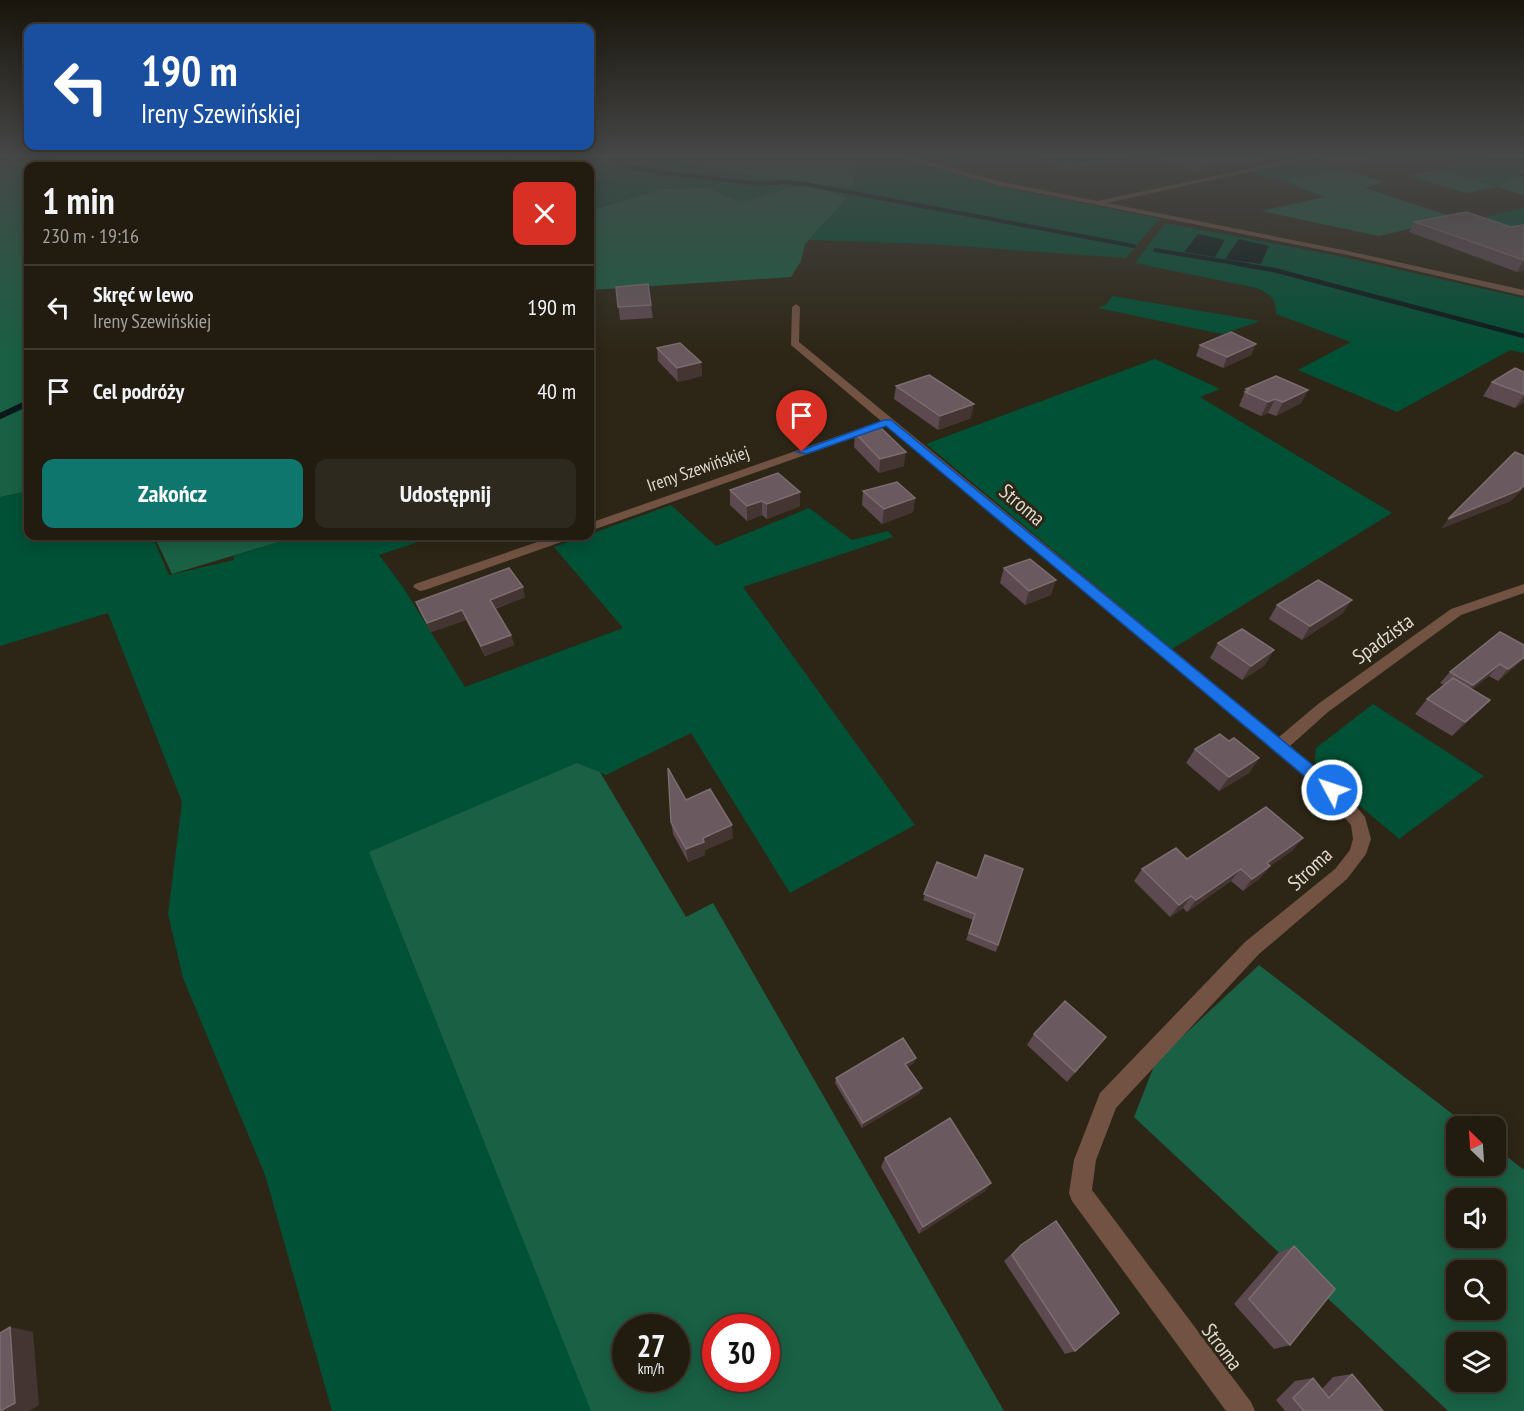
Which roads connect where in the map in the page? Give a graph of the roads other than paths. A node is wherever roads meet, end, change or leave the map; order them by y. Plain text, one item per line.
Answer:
1 (1200, 224) edge
2 (1524, 293) edge
3 (796, 307) dead end
4 (887, 422) junction
5 (594, 526) edge
6 (555, 540) edge
7 (420, 587) dead end
8 (1524, 588) edge
9 (1279, 746) junction
10 (1242, 1411) edge

1 - 2 street
3 - 4 street, Stroma
4 - 5 street, Ireny Szewińskiej
4 - 9 street, Stroma
6 - 7 street
8 - 9 street, Spadzista
9 - 10 street, Stroma

